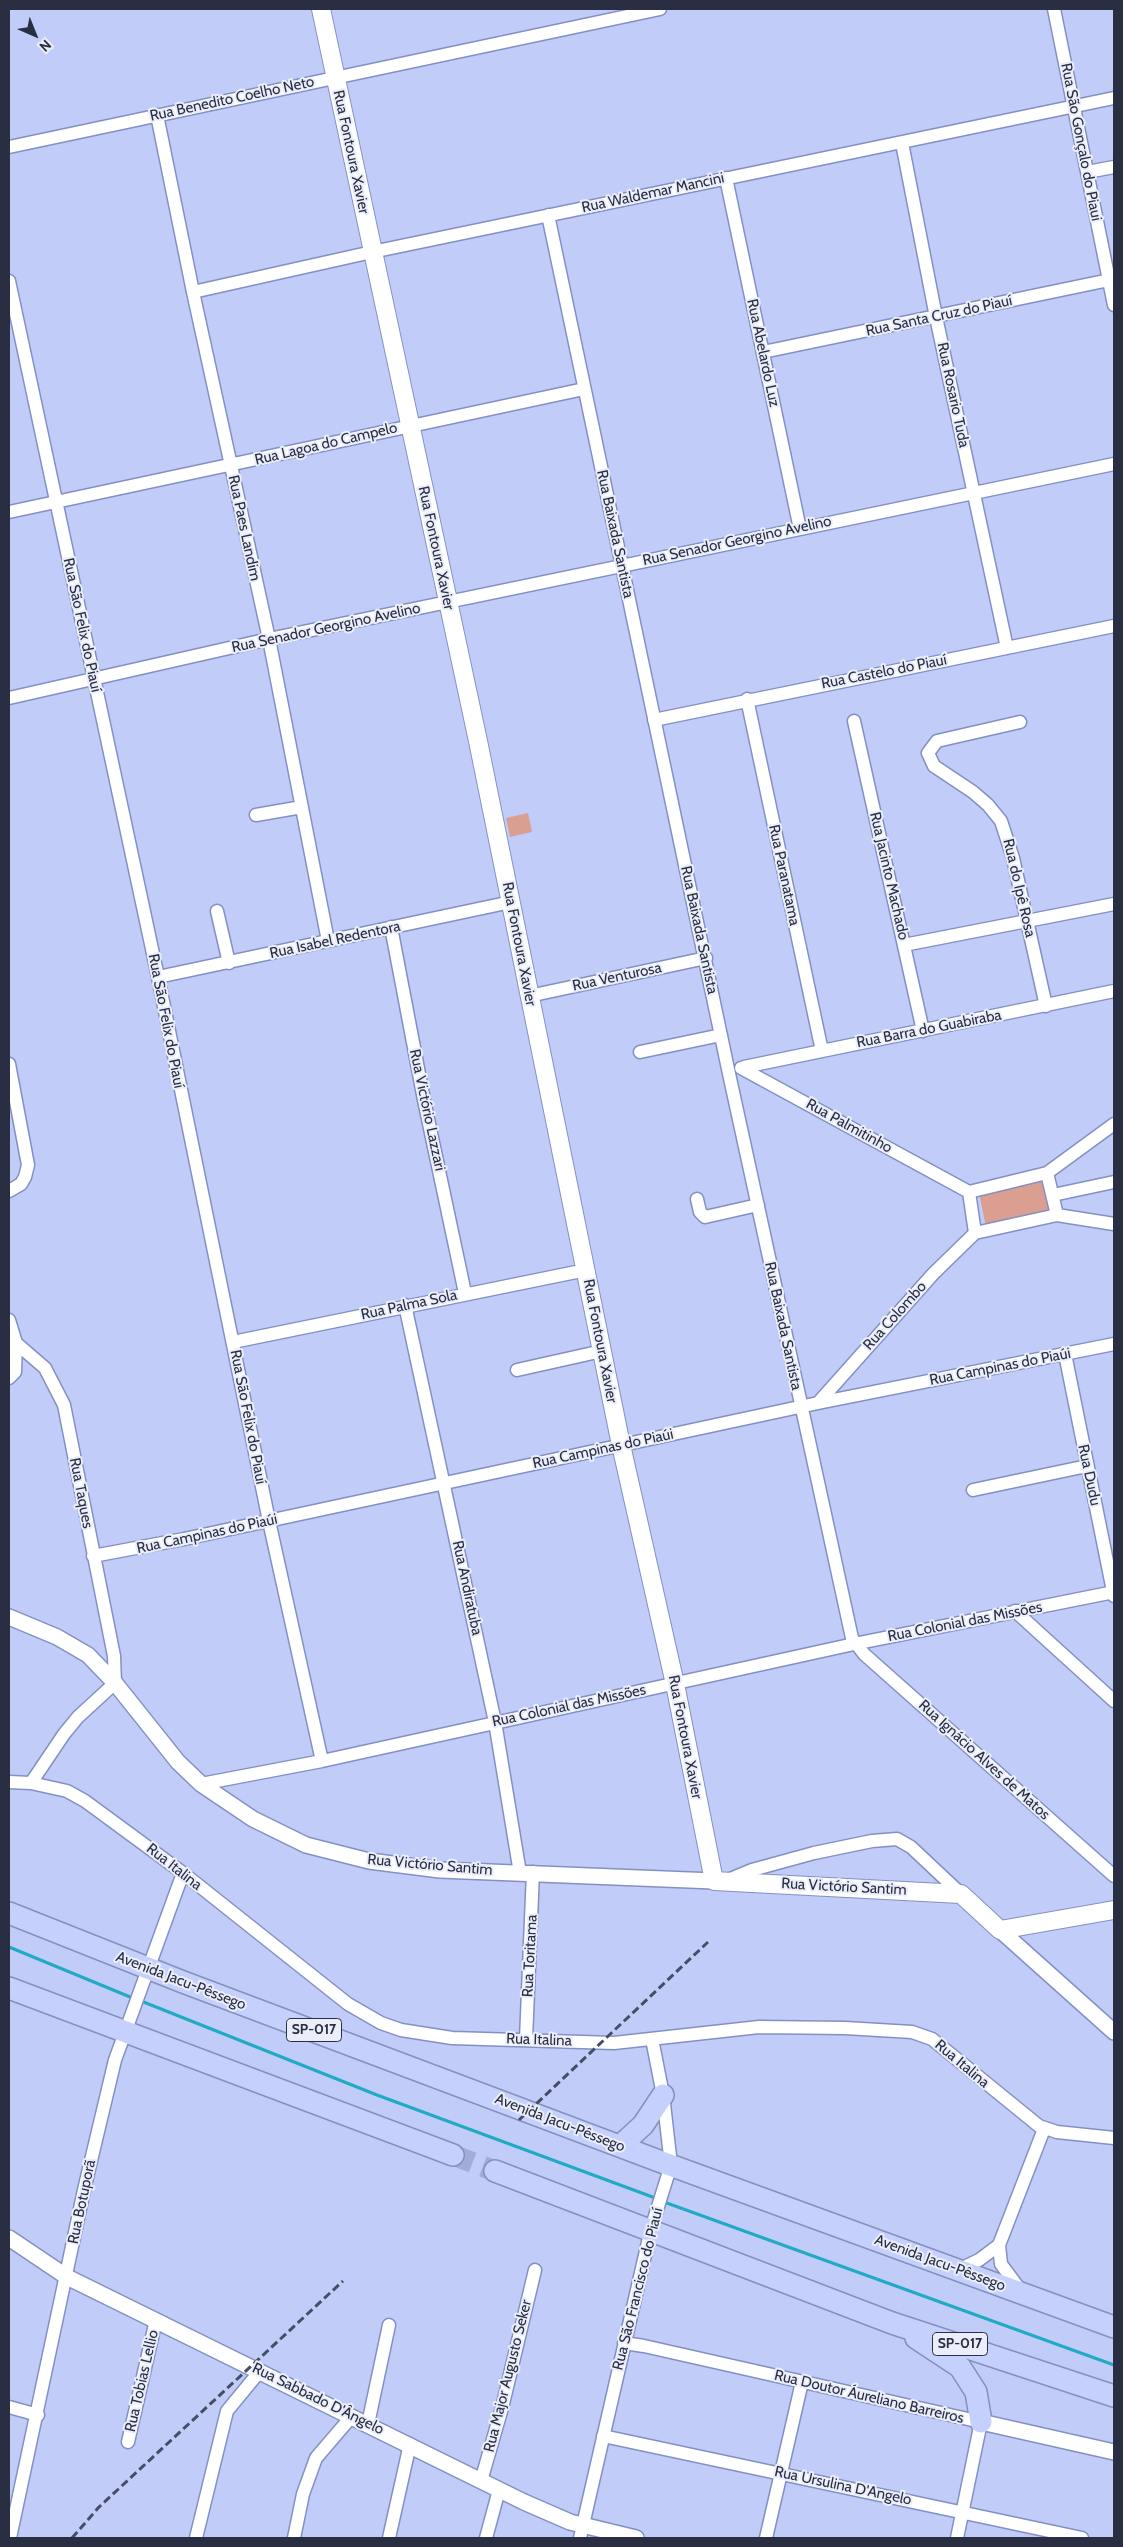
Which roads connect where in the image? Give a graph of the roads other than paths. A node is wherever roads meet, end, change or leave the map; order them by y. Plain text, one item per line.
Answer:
1 (321, 9) edge
2 (660, 9) edge
3 (1054, 9) edge
4 (335, 76) junction
5 (1114, 98) edge
6 (1074, 106) junction
7 (157, 115) junction
8 (902, 143) junction
9 (9, 147) edge
10 (1114, 167) edge
11 (1088, 172) junction
12 (726, 178) junction
13 (548, 215) junction
14 (372, 252) junction
15 (1112, 280) edge
16 (9, 281) edge
17 (193, 292) junction
18 (1114, 305) edge
19 (936, 318) junction
20 (14, 328) edge
21 (763, 352) junction
22 (584, 388) junction
23 (410, 426) junction
24 (1114, 464) edge
25 (230, 466) junction
26 (974, 491) junction
27 (56, 502) junction
28 (9, 512) edge
29 (800, 528) junction
30 (621, 566) junction
31 (447, 603) junction
32 (1114, 626) edge
33 (269, 640) junction
34 (1007, 648) junction
35 (93, 678) junction
36 (9, 698) edge
37 (747, 699) junction
38 (654, 720) junction
39 (854, 721) dead end
40 (1020, 722) dead end
41 (302, 807) junction
42 (256, 815) dead end
43 (511, 902) junction
44 (1114, 904) edge
45 (217, 911) dead end
46 (1026, 921) junction
47 (391, 927) junction
48 (328, 941) junction
49 (904, 945) junction
50 (706, 958) junction
51 (229, 963) junction
52 (158, 977) junction
53 (1114, 991) edge
54 (529, 996) junction
55 (1046, 1006) junction
56 (923, 1031) junction
57 (721, 1035) junction
58 (822, 1051) junction
59 (640, 1052) dead end
60 (9, 1064) edge
61 (744, 1067) junction
62 (728, 1069) junction
63 (13, 1108) edge
64 (1114, 1124) edge
65 (1047, 1173) junction
66 (1114, 1182) edge
67 (9, 1191) edge
68 (969, 1192) junction
69 (1053, 1195) junction
70 (697, 1199) dead end
71 (758, 1205) junction
72 (1057, 1215) junction
73 (1114, 1224) edge
74 (975, 1233) junction
75 (586, 1270) junction
76 (466, 1293) junction
77 (405, 1305) junction
78 (9, 1320) edge
79 (233, 1342) junction
80 (16, 1343) junction
81 (1114, 1344) edge
82 (602, 1351) junction
83 (1065, 1354) junction
84 (517, 1370) dead end
85 (9, 1378) edge
86 (818, 1403) junction
87 (800, 1408) junction
88 (622, 1445) junction
89 (1088, 1466) junction
90 (444, 1483) junction
91 (973, 1490) dead end
92 (268, 1521) junction
93 (1114, 1531) edge
94 (1101, 1534) junction
95 (93, 1556) junction
96 (1114, 1594) edge
97 (1016, 1611) junction
98 (9, 1617) edge
99 (854, 1644) junction
100 (115, 1683) junction
101 (675, 1684) junction
102 (1114, 1701) edge
103 (495, 1722) junction
104 (322, 1760) junction
105 (9, 1782) edge
106 (30, 1783) junction
107 (201, 1784) junction
108 (527, 1872) junction
109 (183, 1873) junction
110 (1114, 1876) edge
111 (720, 1881) junction
112 (961, 1894) junction
113 (1114, 1910) edge
114 (9, 1913) edge
115 (1000, 1930) junction
116 (145, 1973) junction
117 (9, 1988) edge
118 (128, 2022) junction
119 (1114, 2032) edge
120 (526, 2039) junction
121 (652, 2039) junction
122 (663, 2095) junction
123 (1044, 2129) junction
124 (1114, 2138) edge
125 (620, 2146) junction
126 (453, 2155) tunnel mouth
127 (495, 2171) tunnel mouth
128 (669, 2171) junction
129 (653, 2222) junction
130 (9, 2238) edge
131 (999, 2245) junction
132 (535, 2270) dead end
133 (958, 2270) junction
134 (67, 2277) junction
135 (1023, 2294) junction
136 (156, 2320) junction
137 (892, 2323) junction
138 (389, 2325) dead end
139 (1114, 2327) edge
140 (624, 2343) junction
141 (260, 2370) junction
142 (802, 2382) junction
143 (1114, 2396) edge
144 (9, 2407) edge
145 (38, 2415) junction
146 (352, 2416) junction
147 (981, 2422) junction
148 (368, 2424) junction
149 (603, 2436) junction
150 (128, 2442) dead end
151 (410, 2444) junction
152 (1114, 2452) edge
153 (781, 2473) junction
154 (480, 2482) junction
155 (499, 2490) junction
156 (962, 2513) junction
157 (582, 2532) edge
158 (10, 2538) edge
159 (196, 2538) edge
160 (294, 2538) edge
161 (389, 2538) edge
162 (486, 2538) edge
163 (636, 2538) edge
164 (766, 2538) edge
165 (957, 2538) edge
166 (1082, 2538) edge

1 - 4 main road, Rua Fontoura Xavier
2 - 4 street, Rua Benedito Coelho Neto
3 - 6 street, Rua São Gonçalo do Piaui
4 - 7 street, Rua Benedito Coelho Neto
4 - 14 main road, Rua Fontoura Xavier
5 - 6 street, Rua Waldemar Mancini
6 - 8 street, Rua Waldemar Mancini
6 - 11 street, Rua São Gonçalo do Piaui
7 - 9 street, Rua Benedito Coelho Neto
7 - 17 street, Rua Paes Landim
8 - 12 street, Rua Waldemar Mancini
8 - 19 street, Rua Rosario Tuda
10 - 11 street
11 - 15 street, Rua São Gonçalo do Piaui
12 - 13 street, Rua Waldemar Mancini
12 - 21 street, Rua Abelardo Luz
13 - 14 street, Rua Waldemar Mancini
13 - 22 street, Rua Baixada Santista
14 - 17 street, Rua Waldemar Mancini
14 - 23 main road, Rua Fontoura Xavier
15 - 18 street, Rua São Gonçalo do Piaui
15 - 19 street, Rua Santa Cruz do Piauí
16 - 20 street, Rua São Felix do Piauí
17 - 25 street, Rua Paes Landim
19 - 21 street, Rua Santa Cruz do Piauí
19 - 26 street, Rua Rosario Tuda
20 - 27 street, Rua São Felix do Piauí
21 - 29 street, Rua Abelardo Luz
22 - 23 street, Rua Lagoa do Campelo
22 - 30 street, Rua Baixada Santista
23 - 25 street, Rua Lagoa do Campelo
23 - 31 main road, Rua Fontoura Xavier
24 - 26 street, Rua Senador Georgino Avelino
25 - 27 street, Rua Lagoa do Campelo
25 - 33 street, Rua Paes Landim
26 - 29 street, Rua Senador Georgino Avelino
26 - 34 street, Rua Rosario Tuda
27 - 28 street, Rua Lagoa do Campelo
27 - 35 street, Rua São Felix do Piauí
29 - 30 street, Rua Senador Georgino Avelino
30 - 31 street, Rua Senador Georgino Avelino
30 - 38 street, Rua Baixada Santista
31 - 33 street, Rua Senador Georgino Avelino
31 - 43 main road, Rua Fontoura Xavier
32 - 34 street, Rua Castelo do Piauí
33 - 35 street, Rua Senador Georgino Avelino
33 - 41 street, Rua Paes Landim
34 - 37 street, Rua Castelo do Piauí
35 - 36 street, Rua Senador Georgino Avelino
35 - 52 street, Rua São Felix do Piauí
37 - 38 street, Rua Castelo do Piauí
37 - 58 street, Rua Paranatama
38 - 50 street, Rua Baixada Santista
39 - 49 street, Rua Jacinto Machado
40 - 46 street, Rua do Ipê Rosa
41 - 42 street
41 - 48 street, Rua Paes Landim
43 - 47 street, Rua Isabel Redentora
43 - 54 main road, Rua Fontoura Xavier
44 - 46 street
45 - 51 street
46 - 49 street
46 - 55 street, Rua do Ipê Rosa
47 - 48 street, Rua Isabel Redentora
47 - 76 street, Rua Victório Lazzari
48 - 51 street, Rua Isabel Redentora
49 - 56 street, Rua Jacinto Machado
50 - 54 street, Rua Venturosa
50 - 57 street, Rua Baixada Santista
51 - 52 street, Rua Isabel Redentora
52 - 79 street, Rua São Felix do Piauí
53 - 55 street, Rua Barra do Guabiraba
54 - 75 main road, Rua Fontoura Xavier
55 - 56 street, Rua Barra do Guabiraba
56 - 58 street, Rua Barra do Guabiraba
57 - 59 street
57 - 62 street, Rua Baixada Santista
58 - 61 street, Rua Barra do Guabiraba
60 - 63 street
61 - 62 street
61 - 68 street, Rua Palmitinho
62 - 71 street, Rua Baixada Santista
63 - 67 street
64 - 65 street
65 - 68 street
65 - 69 street
66 - 69 street
68 - 74 street
69 - 72 street
70 - 71 street
71 - 87 street, Rua Baixada Santista
72 - 73 street
72 - 74 street
74 - 86 street, Rua Colombo
75 - 76 street, Rua Palma Sola
75 - 82 main road, Rua Fontoura Xavier
76 - 77 street, Rua Palma Sola
77 - 79 street, Rua Palma Sola
77 - 90 street, Rua Andiratuba
78 - 80 street
79 - 92 street, Rua São Felix do Piauí
80 - 85 street
80 - 95 street, Rua Taques
81 - 83 street, Rua Campinas do Piaúi
82 - 84 street
82 - 88 main road, Rua Fontoura Xavier
83 - 86 street, Rua Campinas do Piaúi
83 - 89 street, Rua Dudu
86 - 87 street, Rua Campinas do Piaúi
87 - 88 street, Rua Campinas do Piaúi
87 - 99 street, Rua Baixada Santista
88 - 90 street, Rua Campinas do Piaúi
88 - 101 main road, Rua Fontoura Xavier
89 - 91 street
89 - 94 street, Rua Dudu
90 - 92 street, Rua Campinas do Piaúi
90 - 103 street, Rua Andiratuba
92 - 95 street, Rua Campinas do Piaúi
92 - 104 street, Rua São Felix do Piauí
93 - 94 street
94 - 96 street, Rua Dudu
95 - 100 street, Rua Taques
96 - 97 street, Rua Colonial das Missões
97 - 99 street, Rua Colonial das Missões
97 - 102 street
98 - 100 street, Rua Victório Santim
99 - 101 street, Rua Colonial das Missões
99 - 110 street, Rua Ignácio Alves de Matos
100 - 106 street
100 - 107 street, Rua Victório Santim
101 - 103 street, Rua Colonial das Missões
101 - 111 main road, Rua Fontoura Xavier
103 - 104 street, Rua Colonial das Missões
103 - 108 street, Rua Andiratuba
104 - 107 street, Rua Colonial das Missões
105 - 106 street, Rua Italina
106 - 109 street, Rua Italina
107 - 108 street, Rua Victório Santim
108 - 111 street, Rua Victório Santim
108 - 120 street, Rua Toritama
109 - 116 street, Rua Botuporã
109 - 120 street, Rua Italina
111 - 112 main road, Rua Victório Santim
111 - 112 street, Rua Victório Santim
112 - 115 main road, Rua Victório Santim
113 - 115 main road
114 - 116 highway, Avenida Jacu-Pêssego / SP-017
115 - 119 street, Rua Victório Santim
116 - 118 street, Rua Botuporã
116 - 125 highway, Avenida Jacu-Pêssego / SP-017
117 - 118 highway
118 - 126 highway
118 - 134 street, Rua Botuporã
120 - 121 street, Rua Italina
121 - 122 street, Rua São Francisco do Piauí
121 - 123 street, Rua Italina
122 - 125 highway
122 - 128 street, Rua São Francisco do Piauí
123 - 124 street, Rua Italina
123 - 131 street
125 - 128 highway, Avenida Jacu-Pêssego / SP-017
127 - 129 highway, SP-017
128 - 129 street, Rua São Francisco do Piauí
128 - 133 highway, Avenida Jacu-Pêssego / SP-017
129 - 137 highway, SP-017
129 - 140 street, Rua São Francisco do Piauí
130 - 134 street, Rua Sabbado D'Ângelo
131 - 133 street
131 - 135 street
132 - 154 street, Rua Major Augusto Seker
133 - 135 highway, Avenida Jacu-Pêssego / SP-017
134 - 136 street, Rua Sabbado D'Ângelo
134 - 145 street, Rua Botuporã
135 - 139 highway, Avenida Jacu-Pêssego / SP-017
136 - 141 street, Rua Sabbado D'Ângelo
136 - 150 street, Rua Tobias Lellio
137 - 143 highway, SP-017
137 - 147 highway
138 - 148 street
140 - 142 street, Rua Doutor Áureliano Barreiros
140 - 149 street, Rua São Francisco do Piauí
141 - 146 street, Rua Sabbado D'Ângelo
141 - 159 street
142 - 147 street, Rua Doutor Áureliano Barreiros
142 - 153 street
144 - 145 street
145 - 158 street, Rua Botuporã
146 - 148 street, Rua Sabbado D'Ângelo
146 - 160 street
147 - 152 street, Rua Doutor Áureliano Barreiros
147 - 156 street
148 - 151 street, Rua Sabbado D'Ângelo
149 - 153 street, Rua Ursulina D'Angelo
149 - 157 street, Rua São Francisco do Piauí
151 - 154 street, Rua Sabbado D'Ângelo
151 - 161 street
153 - 156 street, Rua Ursulina D'Angelo
153 - 164 street
154 - 155 street, Rua Sabbado D'Ângelo
155 - 157 street, Rua Sabbado D'Ângelo
155 - 162 street
156 - 165 street
156 - 166 street, Rua Ursulina D'Angelo
157 - 163 street, Rua Sabbado D'Ângelo

